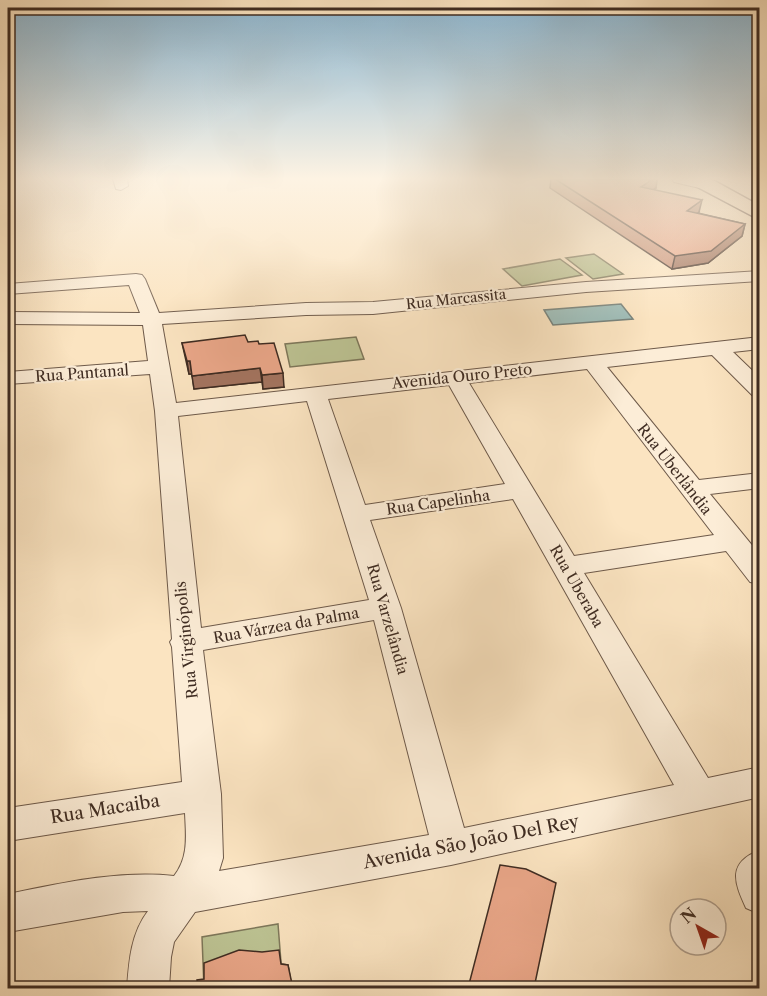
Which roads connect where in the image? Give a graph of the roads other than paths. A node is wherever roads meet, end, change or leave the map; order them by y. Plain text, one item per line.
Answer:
1 (759, 276) edge
2 (8, 289) edge
3 (8, 318) edge
4 (152, 319) junction
5 (759, 343) edge
6 (717, 348) junction
7 (591, 361) junction
8 (157, 367) junction
9 (455, 377) junction
10 (8, 378) edge
11 (759, 390) edge
12 (315, 393) junction
13 (165, 411) junction
14 (759, 480) edge
15 (691, 489) junction
16 (520, 490) junction
17 (356, 514) junction
18 (732, 541) junction
19 (566, 567) junction
20 (759, 575) edge
21 (386, 608) junction
22 (185, 642) junction
23 (759, 782) edge
24 (203, 794) junction
25 (699, 795) junction
26 (8, 825) edge
27 (451, 848) junction
28 (759, 868) edge
29 (759, 894) edge
30 (182, 896) junction
31 (8, 913) edge
32 (148, 988) edge

1 - 4 street, Rua Marcassita
2 - 4 street, Rua Virginópolis
3 - 4 street, Rua Marcassita
4 - 8 street, Rua Virginópolis
5 - 6 street, Avenida Ouro Preto
6 - 7 street, Avenida Ouro Preto
6 - 11 street
7 - 9 street, Avenida Ouro Preto
7 - 15 street, Rua Uberlândia
8 - 10 street, Rua Pantanal
8 - 13 street, Rua Virginópolis
9 - 12 street, Avenida Ouro Preto
9 - 16 street, Rua Uberaba
12 - 13 street, Avenida Ouro Preto
12 - 17 street, Rua Varzelândia
13 - 22 street, Rua Virginópolis
14 - 15 street
15 - 18 street, Rua Uberlândia
16 - 17 street, Rua Capelinha
16 - 19 street, Rua Uberaba
17 - 21 street, Rua Varzelândia
18 - 19 street
18 - 20 street, Rua Uberlândia
19 - 25 street, Rua Uberaba
21 - 22 street, Rua Várzea da Palma
21 - 27 street, Rua Varzelândia
22 - 24 street, Rua Virginópolis
23 - 25 street, Avenida São João Del Rey
24 - 26 street, Rua Macaiba
24 - 30 street, Rua Virginópolis
25 - 27 street, Avenida São João Del Rey
27 - 30 street, Avenida São João Del Rey
28 - 29 street
30 - 31 street, Avenida São João Del Rey
30 - 32 street, Rua Virginópolis

